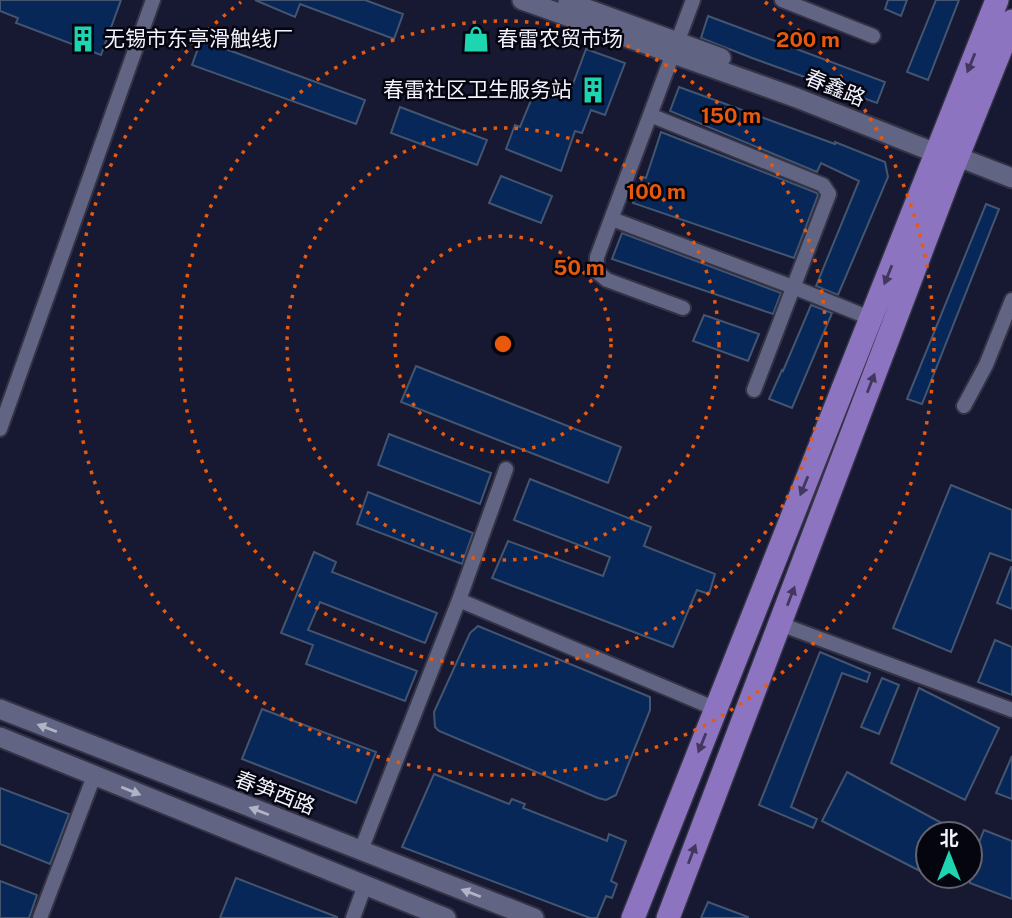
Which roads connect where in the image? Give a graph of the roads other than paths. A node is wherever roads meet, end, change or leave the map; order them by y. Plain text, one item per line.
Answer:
1 (153, 0) edge
2 (522, 0) edge
3 (562, 0) edge
4 (693, 0) edge
5 (782, 0) edge
6 (997, 0) edge
7 (1012, 22) edge
8 (873, 36) dead end
9 (676, 47) junction
10 (650, 115) junction
11 (944, 153) junction
12 (1012, 177) edge
13 (612, 219) junction
14 (793, 287) junction
15 (1012, 300) edge
16 (683, 309) dead end
17 (870, 318) junction
18 (754, 390) dead end
19 (964, 406) dead end
20 (0, 429) edge
21 (506, 469) dead end
22 (459, 600) junction
23 (780, 624) junction
24 (0, 709) edge
25 (716, 709) junction
26 (1012, 710) edge
27 (0, 737) edge
28 (94, 776) junction
29 (361, 850) junction
30 (365, 885) junction
31 (40, 918) edge
32 (353, 918) edge
33 (446, 918) edge
34 (534, 918) edge
35 (633, 918) edge
36 (668, 918) edge

1 - 20 street
2 - 9 main road, 春鑫路
3 - 9 main road, 春鑫路
4 - 9 street
5 - 8 street
6 -> 11 main road
7 - 11 main road
9 - 10 street
9 - 11 main road, 春鑫路
10 - 13 street
10 - 14 street
11 - 12 main road, 春鑫路
11 -> 17 main road
23 -> 11 main road
13 - 14 street
13 - 16 street
14 - 17 street
14 - 18 street
15 - 19 street
17 -> 25 main road
21 - 22 street
22 - 25 street
22 - 29 street
23 - 26 street
36 -> 23 main road
29 -> 24 main road, 春笋西路
25 -> 35 main road
27 - 28 main road
28 -> 30 main road
28 - 31 street
34 -> 29 main road, 春笋西路
30 - 32 street
30 - 33 main road

